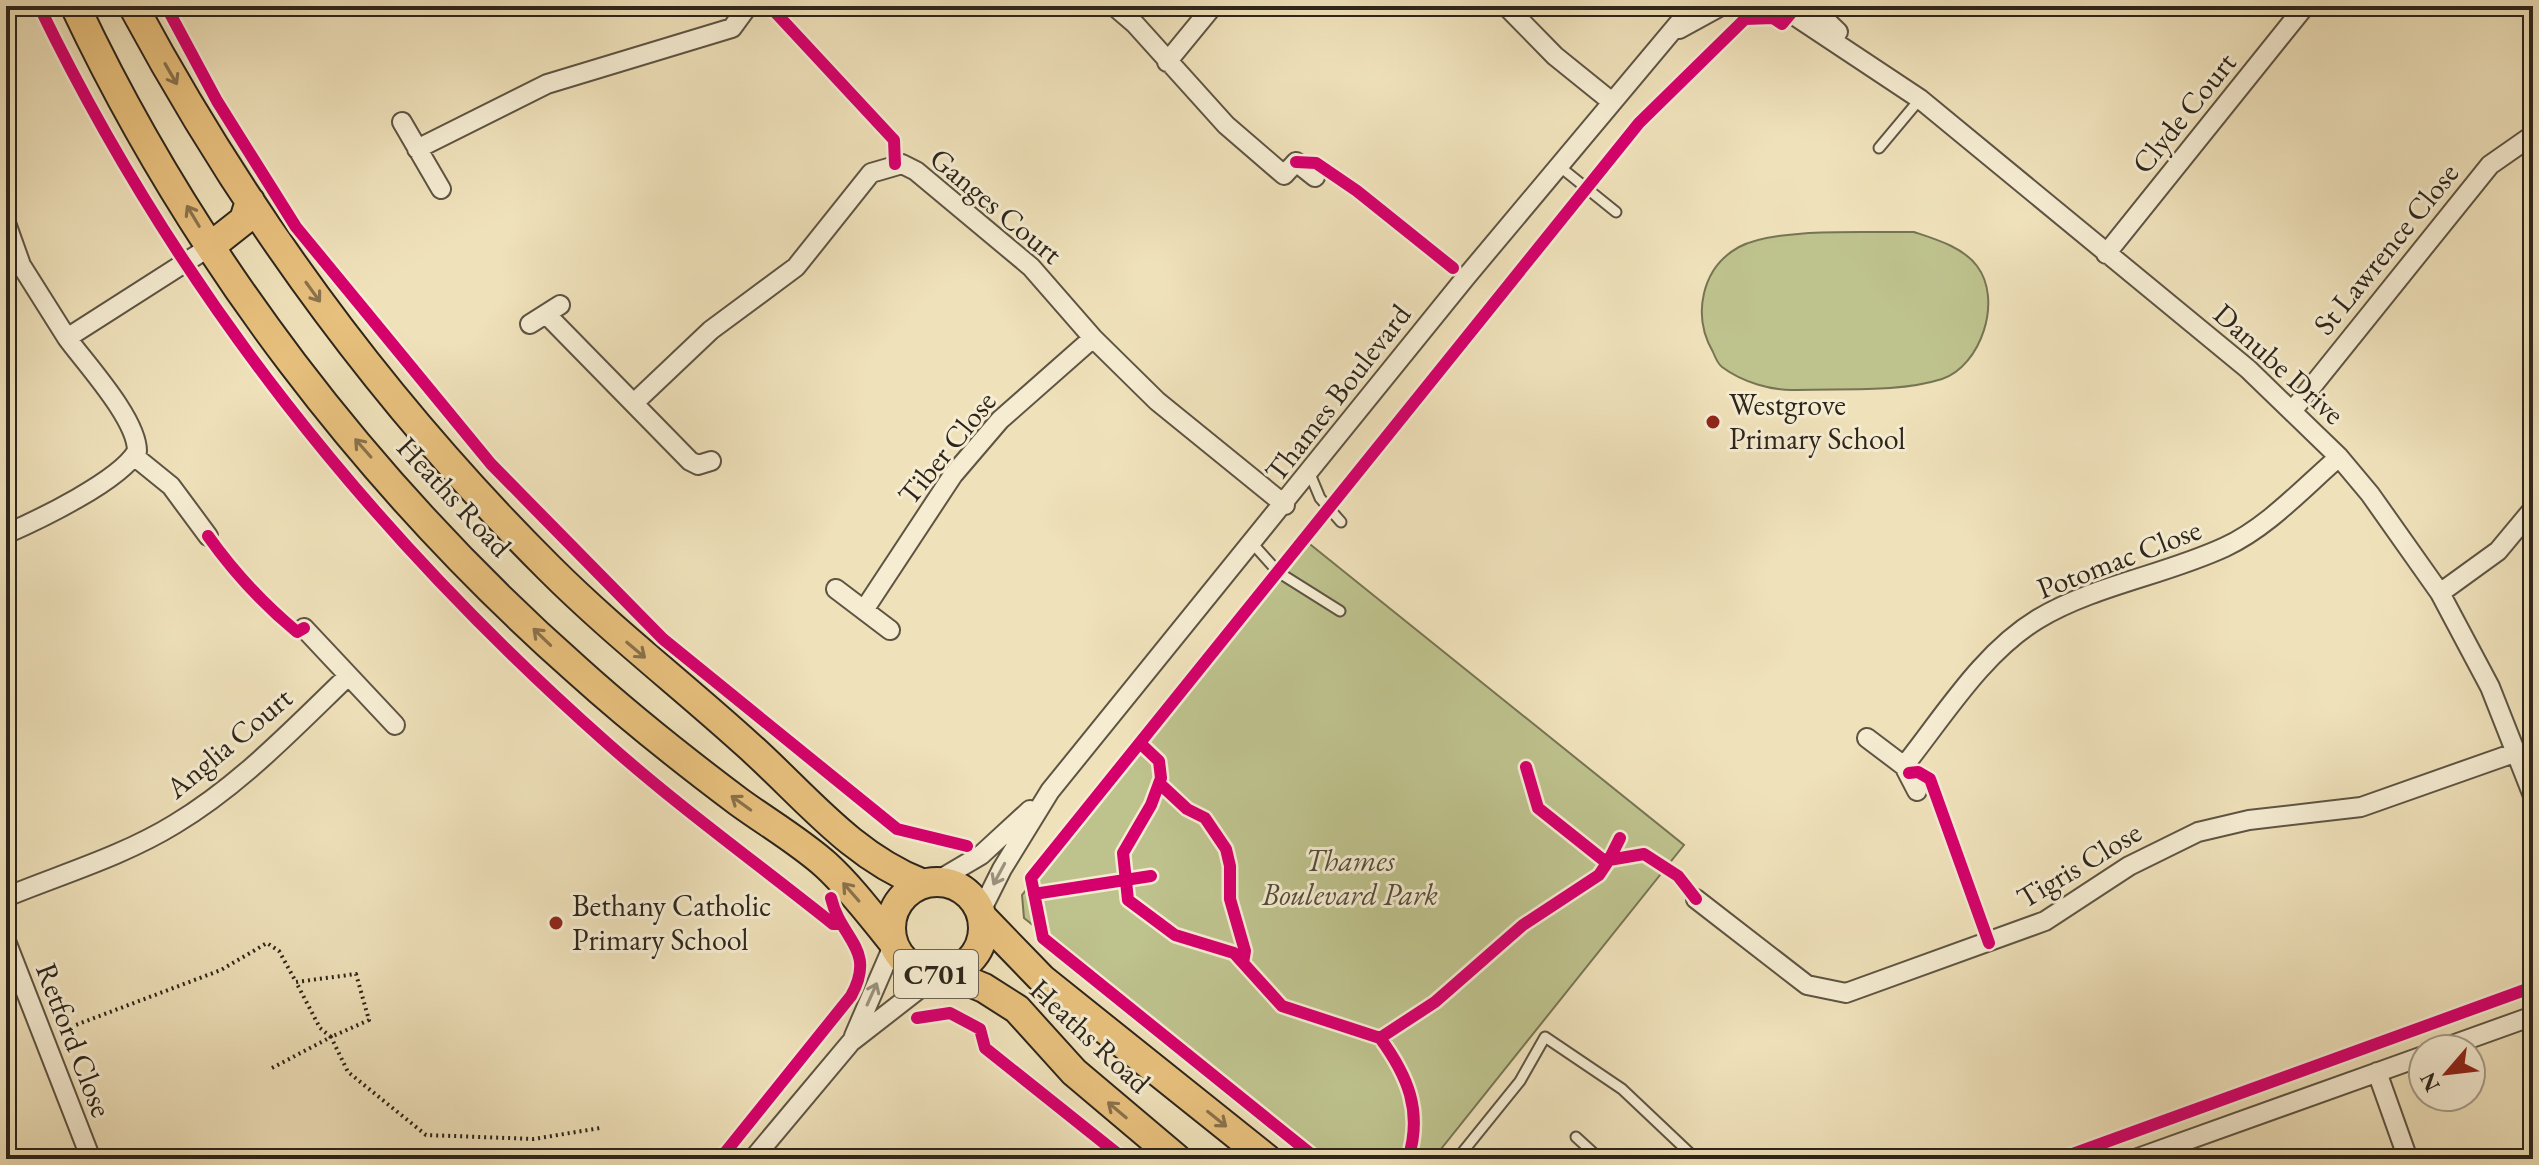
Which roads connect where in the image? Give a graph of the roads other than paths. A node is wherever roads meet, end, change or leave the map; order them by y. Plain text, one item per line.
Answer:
1 (75, 6) edge
2 (133, 6) edge
3 (748, 6) edge
4 (1114, 6) edge
5 (1213, 6) edge
6 (1506, 6) edge
7 (1693, 6) edge
8 (1721, 6) edge
9 (1780, 6) edge
10 (1811, 6) edge
11 (2305, 6) edge
12 (1673, 32) junction
13 (1167, 62) junction
14 (1874, 67) junction
15 (1920, 99) junction
16 (1612, 102) junction
17 (402, 122) dead end
18 (2533, 135) edge
19 (1879, 148) dead end
20 (417, 149) junction
21 (1559, 166) junction
22 (1315, 177) dead end
23 (441, 189) dead end
24 (250, 201) junction
25 (1616, 212) dead end
26 (6, 223) edge
27 (211, 246) junction
28 (2106, 254) junction
29 (545, 314) dead end
30 (67, 338) junction
31 (1093, 338) junction
32 (634, 403) junction
33 (2293, 410) junction
34 (134, 456) junction
35 (2339, 457) junction
36 (711, 461) dead end
37 (1310, 474) junction
38 (1285, 505) junction
39 (2533, 509) edge
40 (1341, 522) dead end
41 (6, 534) edge
42 (208, 536) dead end
43 (1253, 544) junction
44 (836, 589) dead end
45 (2440, 593) junction
46 (864, 610) junction
47 (1340, 611) dead end
48 (304, 628) dead end
49 (890, 630) dead end
50 (347, 677) junction
51 (395, 725) dead end
52 (1867, 738) dead end
53 (2517, 752) junction
54 (1904, 766) junction
55 (1050, 791) junction
56 (1917, 791) dead end
57 (2533, 796) edge
58 (929, 882) junction
59 (6, 897) edge
60 (1696, 899) dead end
61 (981, 914) junction
62 (6, 941) edge
63 (892, 943) junction
64 (943, 974) junction
65 (2533, 1016) edge
66 (2486, 1033) edge
67 (851, 1042) junction
68 (2407, 1062) edge
69 (2377, 1072) junction
70 (1576, 1137) dead end
71 (1682, 1155) edge
72 (91, 1159) edge
73 (753, 1159) edge
74 (1177, 1159) edge
75 (1267, 1159) edge
76 (1457, 1159) edge
77 (1600, 1159) edge
78 (1696, 1159) edge
79 (2135, 1159) edge
80 (2408, 1159) edge

27 -> 1 main road, Heaths Road / C701
2 -> 24 main road, Heaths Road / C701
3 - 20 street
4 - 13 street
5 - 13 street
6 - 16 street
7 - 12 street, Thames Boulevard
8 - 12 street, Thames Boulevard
9 - 14 street, Danube Drive
10 - 14 street, Danube Drive
11 - 28 street, Clyde Court
12 - 16 street, Thames Boulevard
13 - 22 street
14 - 15 street, Danube Drive
15 - 19 lane
15 - 28 street, Danube Drive
16 - 21 street, Thames Boulevard
17 - 20 street
18 - 33 street, St Lawrence Close
20 - 23 street
21 - 25 lane
21 - 37 street, Thames Boulevard
24 - 27 main road
24 -> 58 main road, Heaths Road / C701
26 - 30 street
27 - 30 street
63 -> 27 main road, Heaths Road / C701
28 - 33 street, Danube Drive
29 - 32 street
30 - 34 street
31 - 32 street, Ganges Court
31 - 38 street, Ganges Court
31 - 46 street, Tiber Close
32 - 36 street
33 - 35 street, Danube Drive
34 - 41 street
34 - 42 street
35 - 45 street, Danube Drive
35 - 54 street, Potomac Close
37 - 38 street, Thames Boulevard
37 - 40 lane
38 - 43 street, Thames Boulevard
39 - 45 street
43 - 47 lane
43 - 55 street, Thames Boulevard
44 - 46 street
45 - 53 street, Danube Drive
46 - 49 street
48 - 50 street
50 - 51 street
50 - 59 street, Anglia Court
52 - 54 street
53 - 57 street, Danube Drive
53 - 60 street, Tigris Close
54 - 56 street
55 - 58 street, Thames Boulevard
55 -> 61 street, Thames Boulevard
58 - 61 main road, C701
58 - 63 main road, C701
61 - 64 main road, C701
61 -> 75 main road, Heaths Road / C701
62 - 72 street, Retford Close
63 - 64 main road, C701
67 -> 63 street
64 - 67 street
74 -> 64 main road, Heaths Road / C701
65 - 66 street
67 - 73 street
68 - 69 street
69 - 79 street
69 - 80 street
70 - 77 lane
71 - 76 lane
71 - 78 lane

